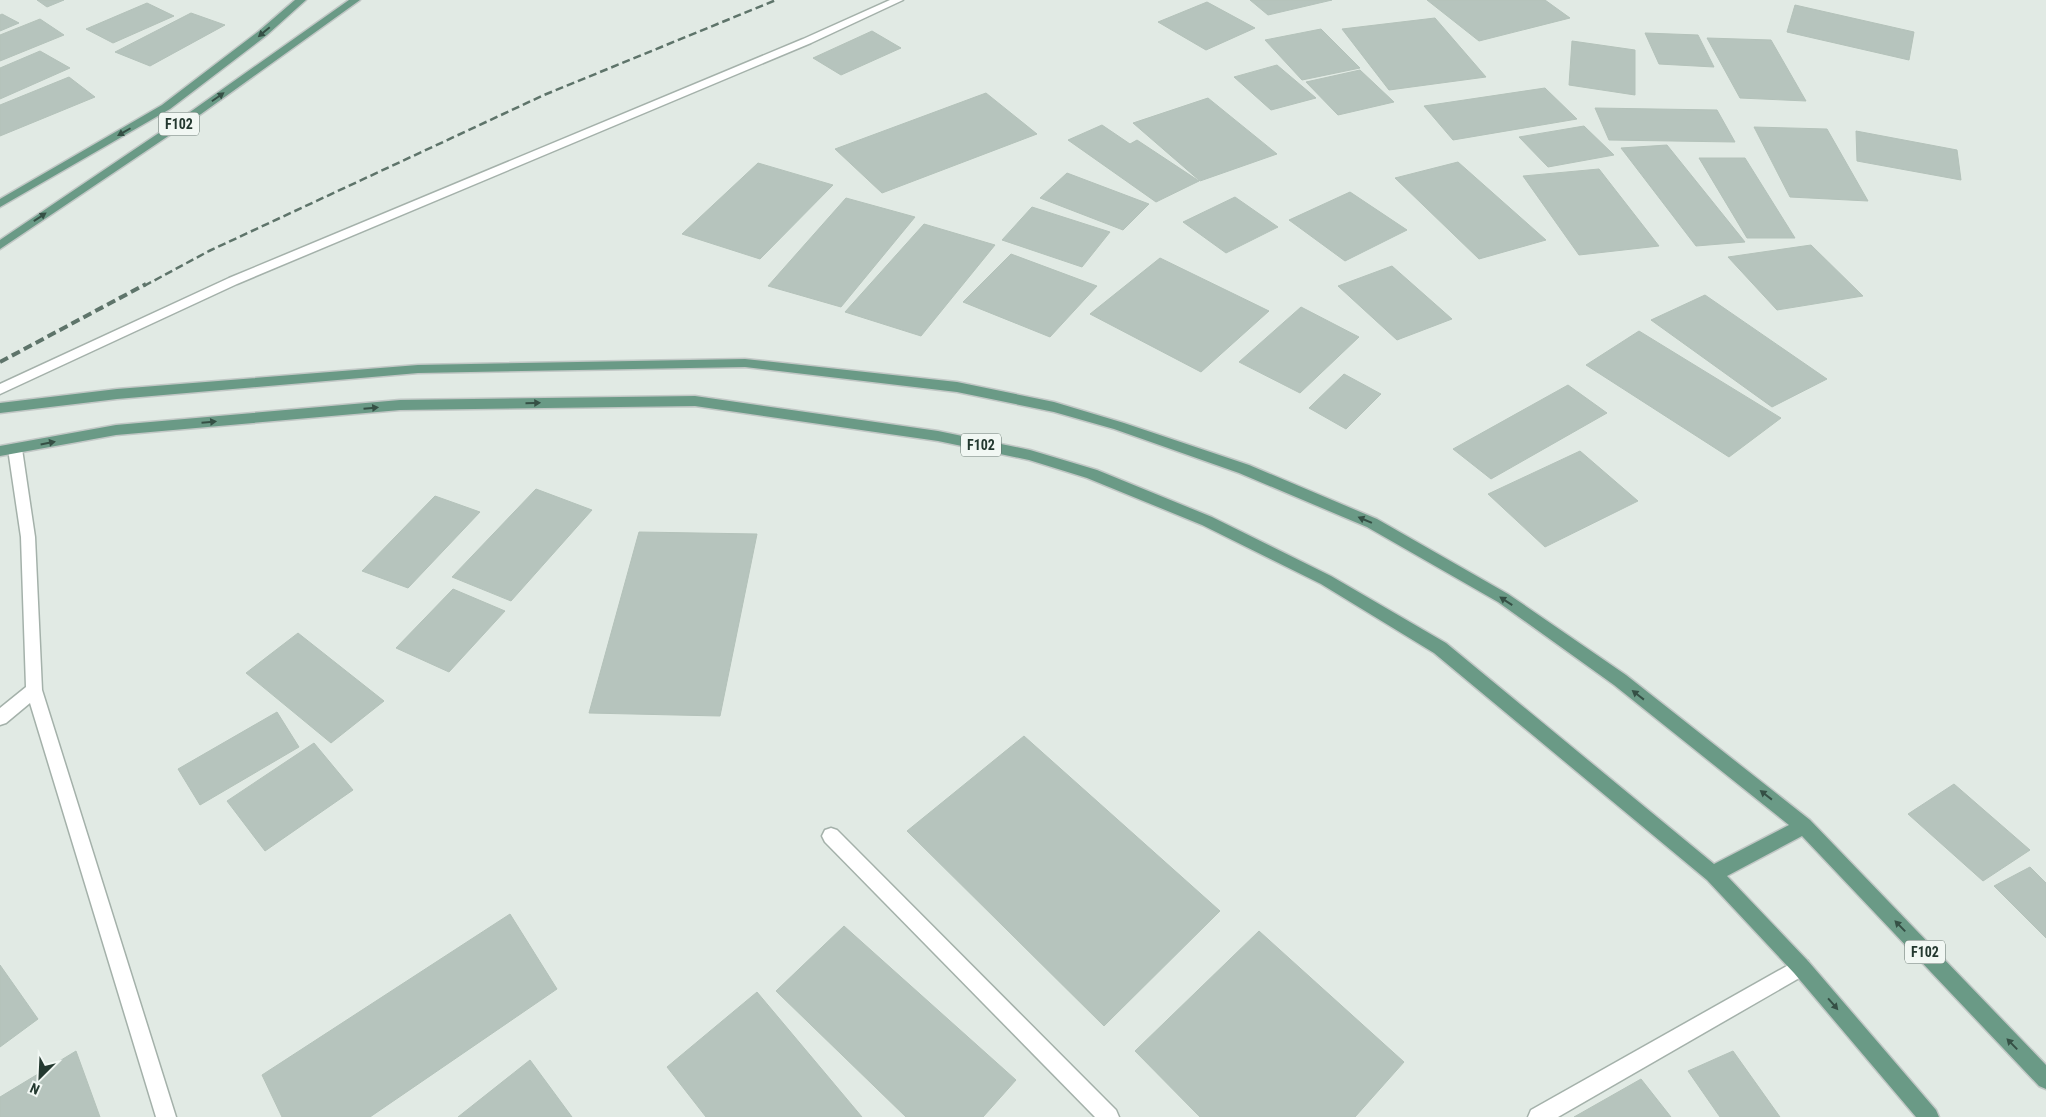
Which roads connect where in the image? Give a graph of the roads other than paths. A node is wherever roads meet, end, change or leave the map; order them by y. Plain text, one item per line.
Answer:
1 (300, 0) edge
2 (355, 0) edge
3 (898, 0) edge
4 (0, 204) edge
5 (0, 245) edge
6 (0, 389) edge
7 (0, 408) edge
8 (8, 450) edge
9 (34, 690) junction
10 (0, 718) edge
11 (1804, 826) junction
12 (831, 836) dead end
13 (1713, 874) junction
14 (1801, 967) junction
15 (2046, 1080) edge
16 (166, 1117) edge
17 (1109, 1117) edge
18 (1538, 1117) edge
19 (1929, 1117) edge

1 -> 4 main road, F102
5 -> 2 main road, F102
3 - 6 street
11 -> 7 main road, F102
8 - 9 street
8 -> 13 main road, F102
9 - 10 street
9 - 16 street
11 - 13 main road
15 -> 11 main road, F102
12 - 17 street
13 - 14 main road, F102
14 - 18 street
14 -> 19 main road, F102

